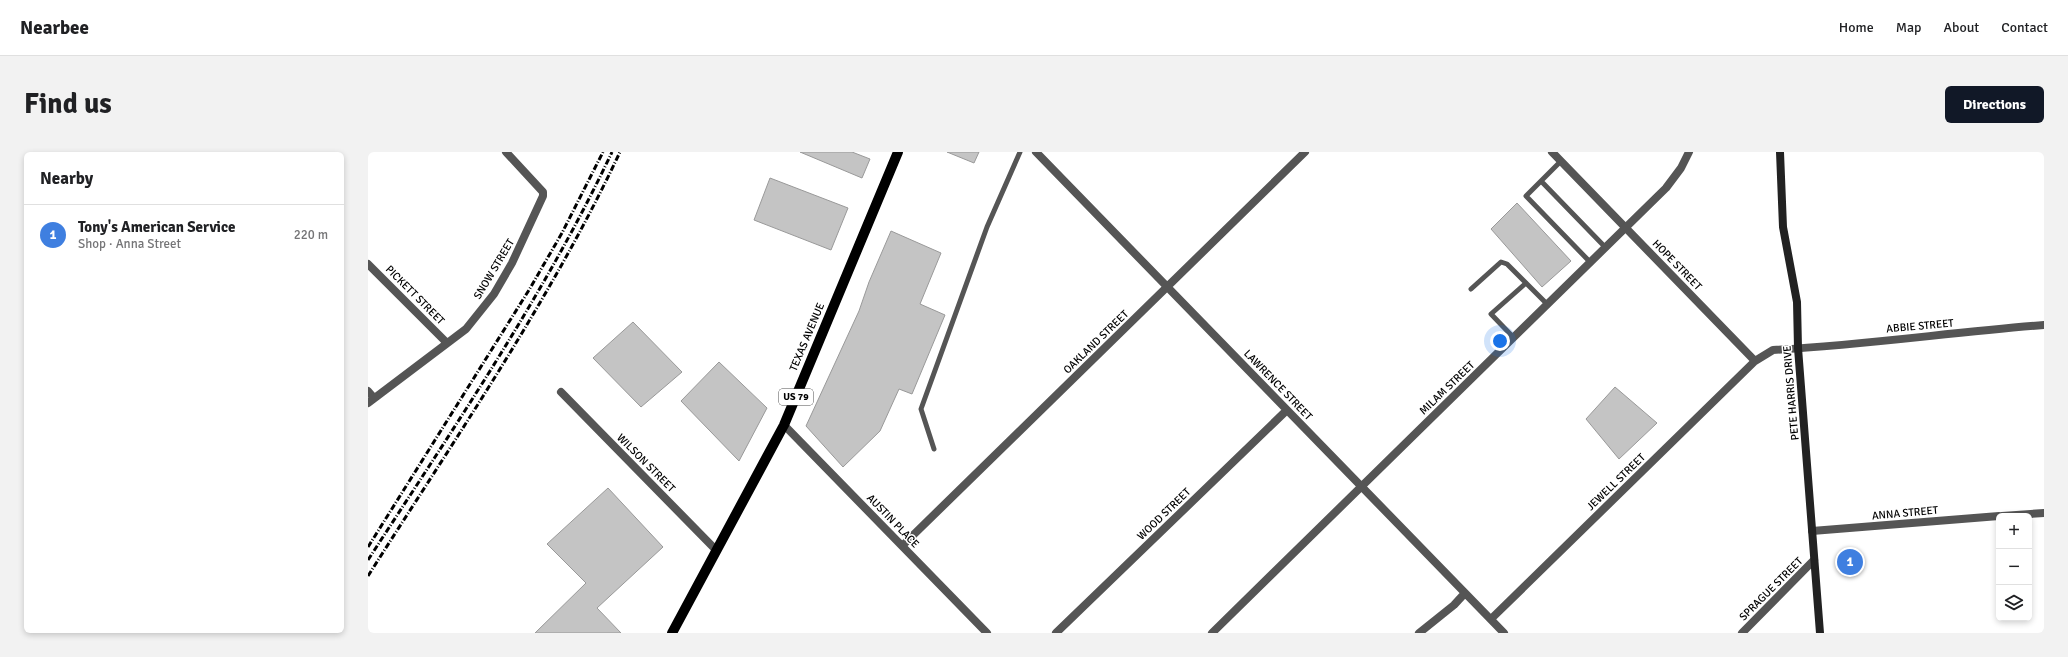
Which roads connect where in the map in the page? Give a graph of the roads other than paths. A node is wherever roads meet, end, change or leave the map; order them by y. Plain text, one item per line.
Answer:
1 (506, 152) edge
2 (898, 152) edge
3 (1020, 152) edge
4 (1036, 152) edge
5 (1305, 152) edge
6 (1552, 152) edge
7 (1689, 152) edge
8 (1780, 152) edge
9 (1561, 161) junction
10 (1541, 181) junction
11 (1626, 228) junction
12 (1606, 248) junction
13 (1591, 263) junction
14 (368, 264) edge
15 (1526, 283) junction
16 (1167, 287) junction
17 (1471, 289) dead end
18 (1548, 305) junction
19 (2044, 325) edge
20 (1514, 338) junction
21 (446, 342) junction
22 (1798, 348) junction
23 (1755, 361) junction
24 (561, 392) dead end
25 (370, 398) edge
26 (1287, 410) junction
27 (784, 425) junction
28 (934, 449) dead end
29 (1361, 486) junction
30 (2044, 513) edge
31 (2032, 514) edge
32 (1996, 516) edge
33 (1812, 531) junction
34 (902, 546) junction
35 (716, 550) junction
36 (1814, 560) junction
37 (1465, 592) junction
38 (1491, 619) junction
39 (676, 631) edge
40 (987, 633) edge
41 (1056, 633) edge
42 (1212, 633) edge
43 (1419, 633) edge
44 (1504, 633) edge
45 (1742, 633) edge
46 (1820, 633) edge

1 - 21 street, SNOW STREET
2 - 27 main road, TEXAS AVENUE / US 79
3 - 28 lane
4 - 16 street, LAWRENCE STREET
5 - 16 street, OAKLAND STREET
6 - 9 street, HOPE STREET
7 - 11 street, MILAM STREET
8 - 22 main road, PETE HARRIS DRIVE
9 - 10 lane
9 - 11 street, HOPE STREET
10 - 12 lane
10 - 13 lane
11 - 12 street, MILAM STREET
11 - 23 street, HOPE STREET
12 - 13 street, MILAM STREET
13 - 18 street, MILAM STREET
14 - 21 street, PICKETT STREET
15 - 17 lane
15 - 18 lane
15 - 20 lane
16 - 26 street, LAWRENCE STREET
16 - 34 street, OAKLAND STREET
18 - 20 street, MILAM STREET
19 - 22 street, ABBIE STREET
20 - 29 street, MILAM STREET
21 - 25 street, SNOW STREET
22 - 23 street
22 - 33 main road, PETE HARRIS DRIVE
23 - 38 street, JEWELL STREET
24 - 35 street, WILSON STREET
26 - 29 street, LAWRENCE STREET
26 - 41 street, WOOD STREET
27 - 34 street, AUSTIN PLACE
27 - 35 main road, TEXAS AVENUE / US 79
29 - 37 street, LAWRENCE STREET
29 - 42 street, MILAM STREET
30 - 31 street, ANNA STREET
32 - 33 street, ANNA STREET
33 - 36 main road, PETE HARRIS DRIVE
34 - 40 street, AUSTIN PLACE
35 - 39 main road, TEXAS AVENUE / US 79
36 - 45 street, SPRAGUE STREET
36 - 46 main road, PETE HARRIS DRIVE
37 - 38 street, LAWRENCE STREET
37 - 43 street
38 - 44 street, LAWRENCE STREET

